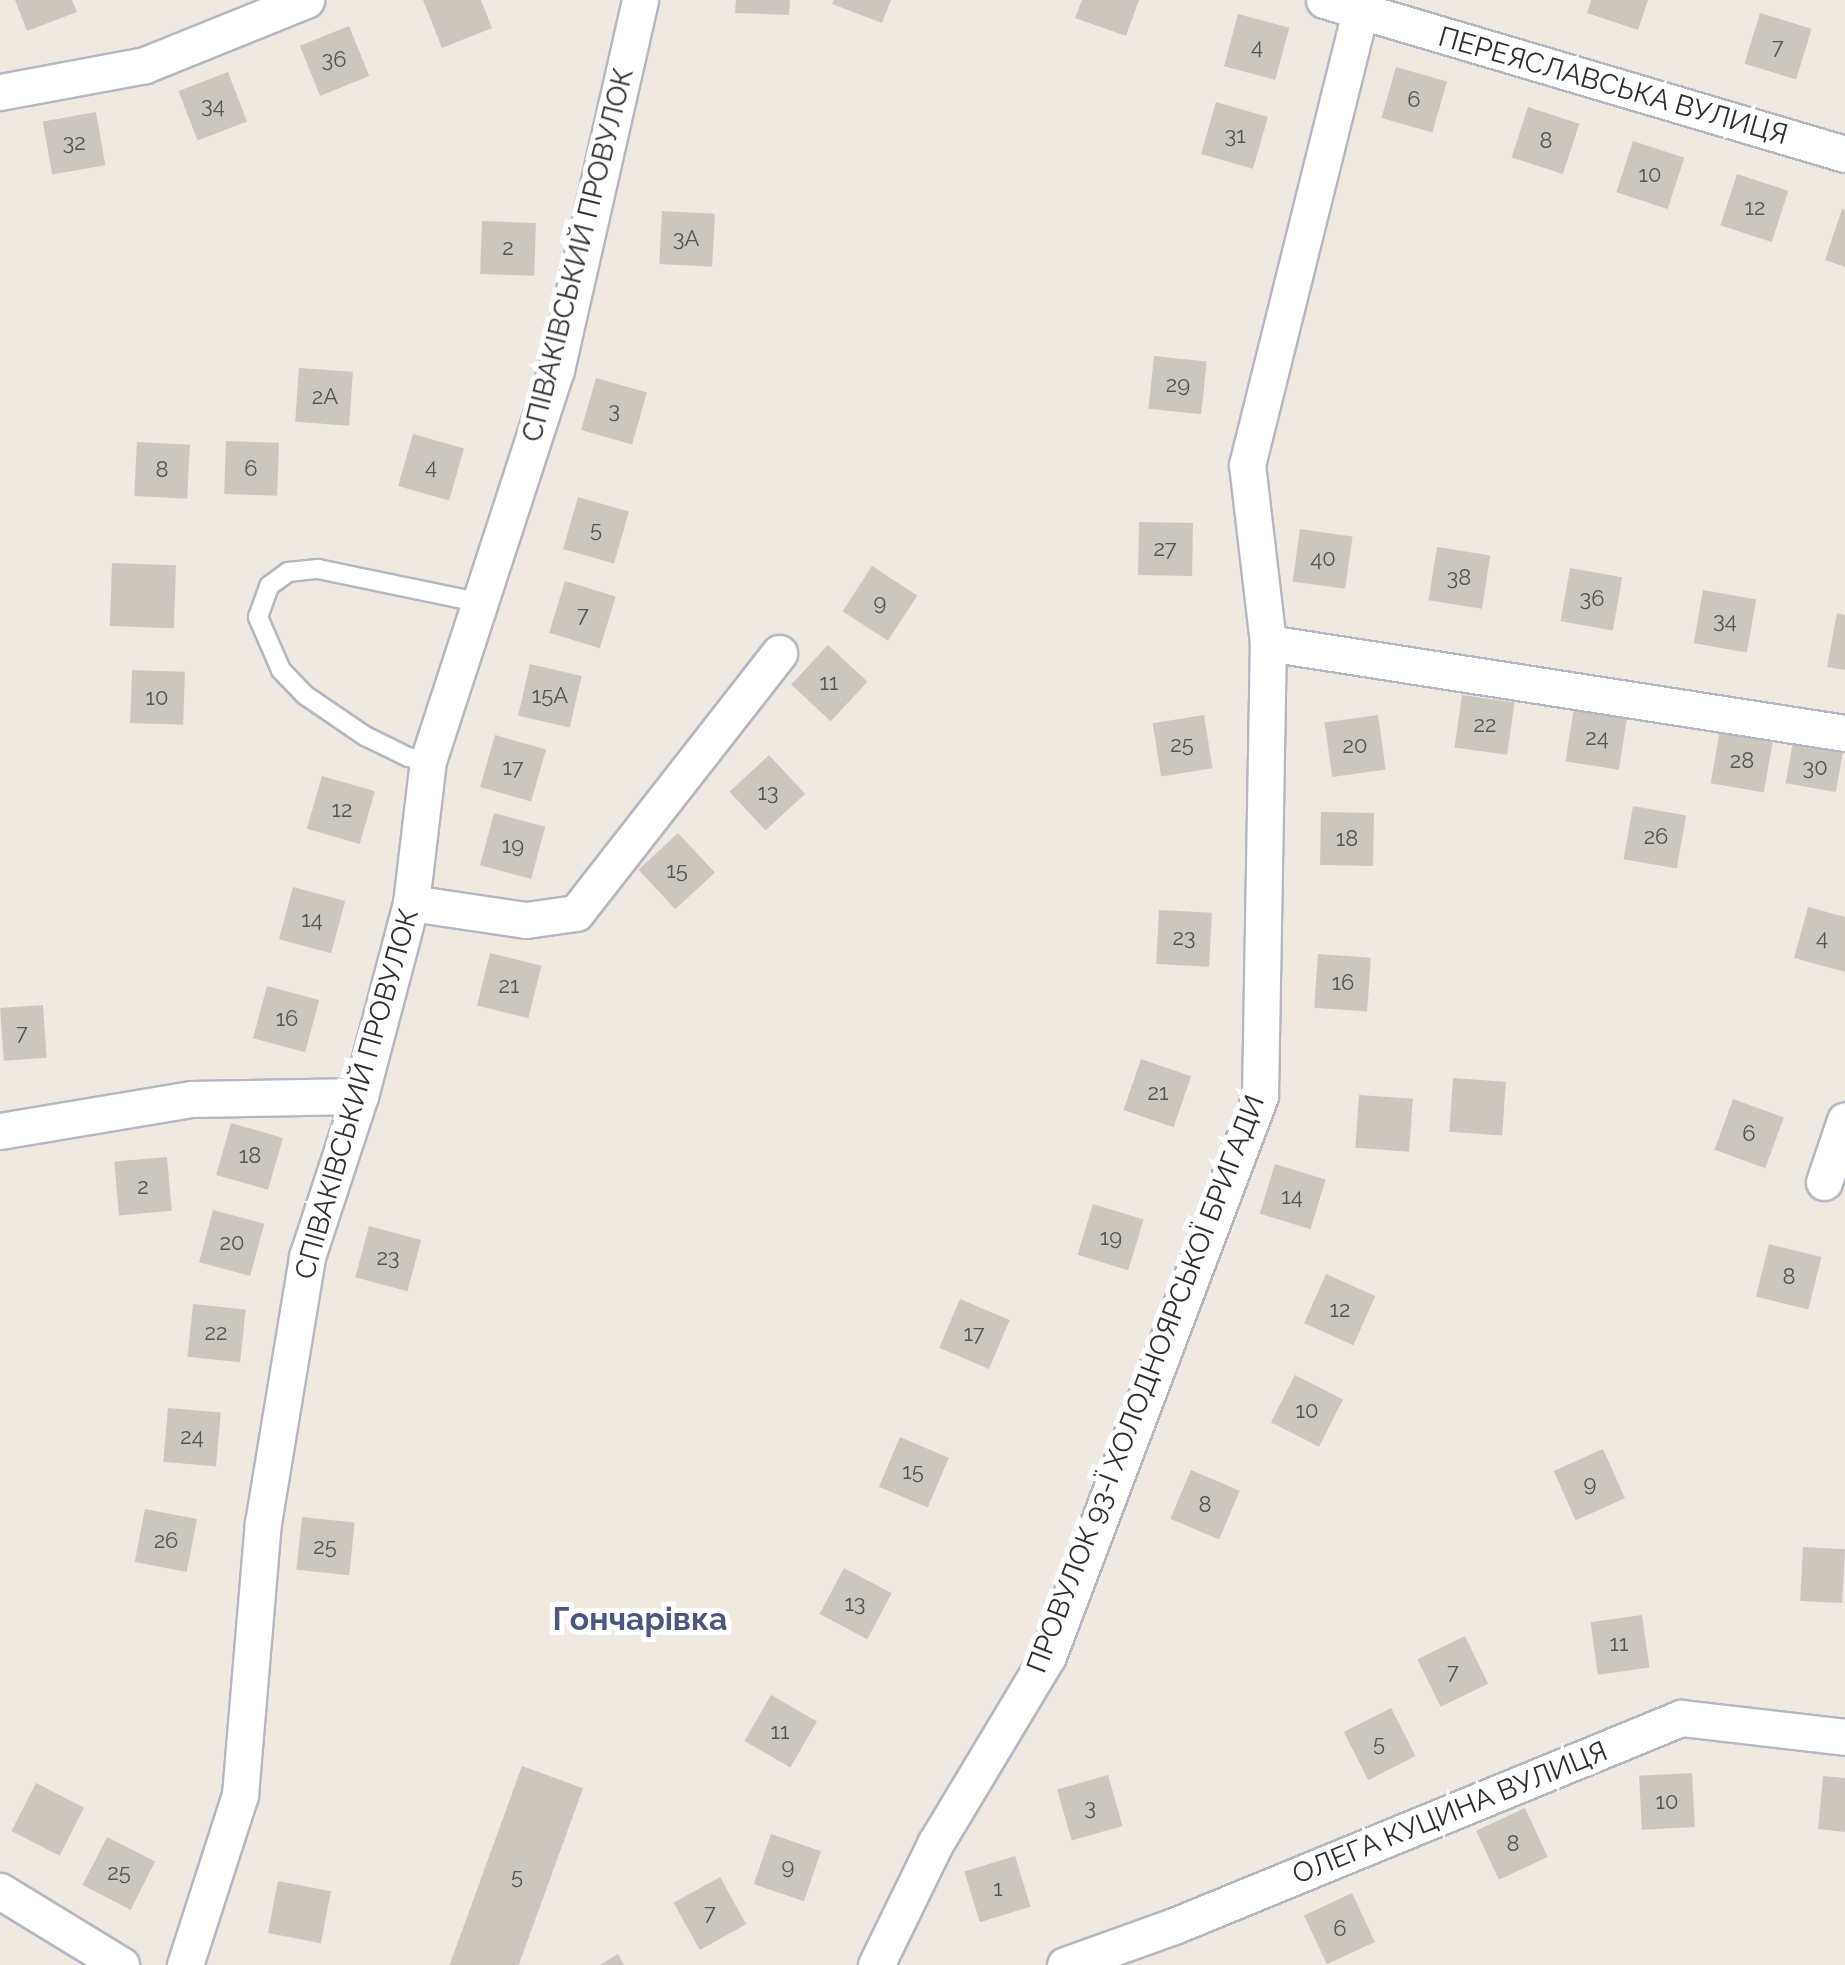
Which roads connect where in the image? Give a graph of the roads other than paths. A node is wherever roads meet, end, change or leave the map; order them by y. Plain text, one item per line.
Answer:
1 (306, 0) edge
2 (640, 0) edge
3 (1324, 0) edge
4 (1360, 12) junction
5 (0, 92) edge
6 (1845, 154) edge
7 (482, 603) junction
8 (1268, 643) junction
9 (779, 653) dead end
10 (1845, 733) edge
11 (428, 761) junction
12 (411, 904) junction
13 (360, 1096) junction
14 (1845, 1120) edge
15 (0, 1132) edge
16 (1824, 1182) dead end
17 (1845, 1736) edge
18 (0, 1891) edge
19 (121, 1965) edge
20 (185, 1965) edge
21 (876, 1965) edge
22 (1065, 1965) edge

1 - 5 street
2 - 7 street, СПІВАКІВСЬКИЙ ПРОВУЛОК
3 - 4 street, ПЕРЕЯСЛАВСЬКА ВУЛИЦЯ
4 - 6 street, ПЕРЕЯСЛАВСЬКА ВУЛИЦЯ
4 - 8 street, ПРОВУЛОК 93-Ї ХОЛОДНОЯРСЬКОЇ БРИГАДИ
7 - 11 street, СПІВАКІВСЬКИЙ ПРОВУЛОК
7 - 11 lane
8 - 10 street
8 - 21 street, ПРОВУЛОК 93-Ї ХОЛОДНОЯРСЬКОЇ БРИГАДИ
9 - 12 street
11 - 12 street, СПІВАКІВСЬКИЙ ПРОВУЛОК
12 - 13 street, СПІВАКІВСЬКИЙ ПРОВУЛОК
13 - 15 street
13 - 20 street, СПІВАКІВСЬКИЙ ПРОВУЛОК
14 - 16 street
17 - 22 street, ОЛЕГА КУЦИНА ВУЛИЦЯ
18 - 19 street

